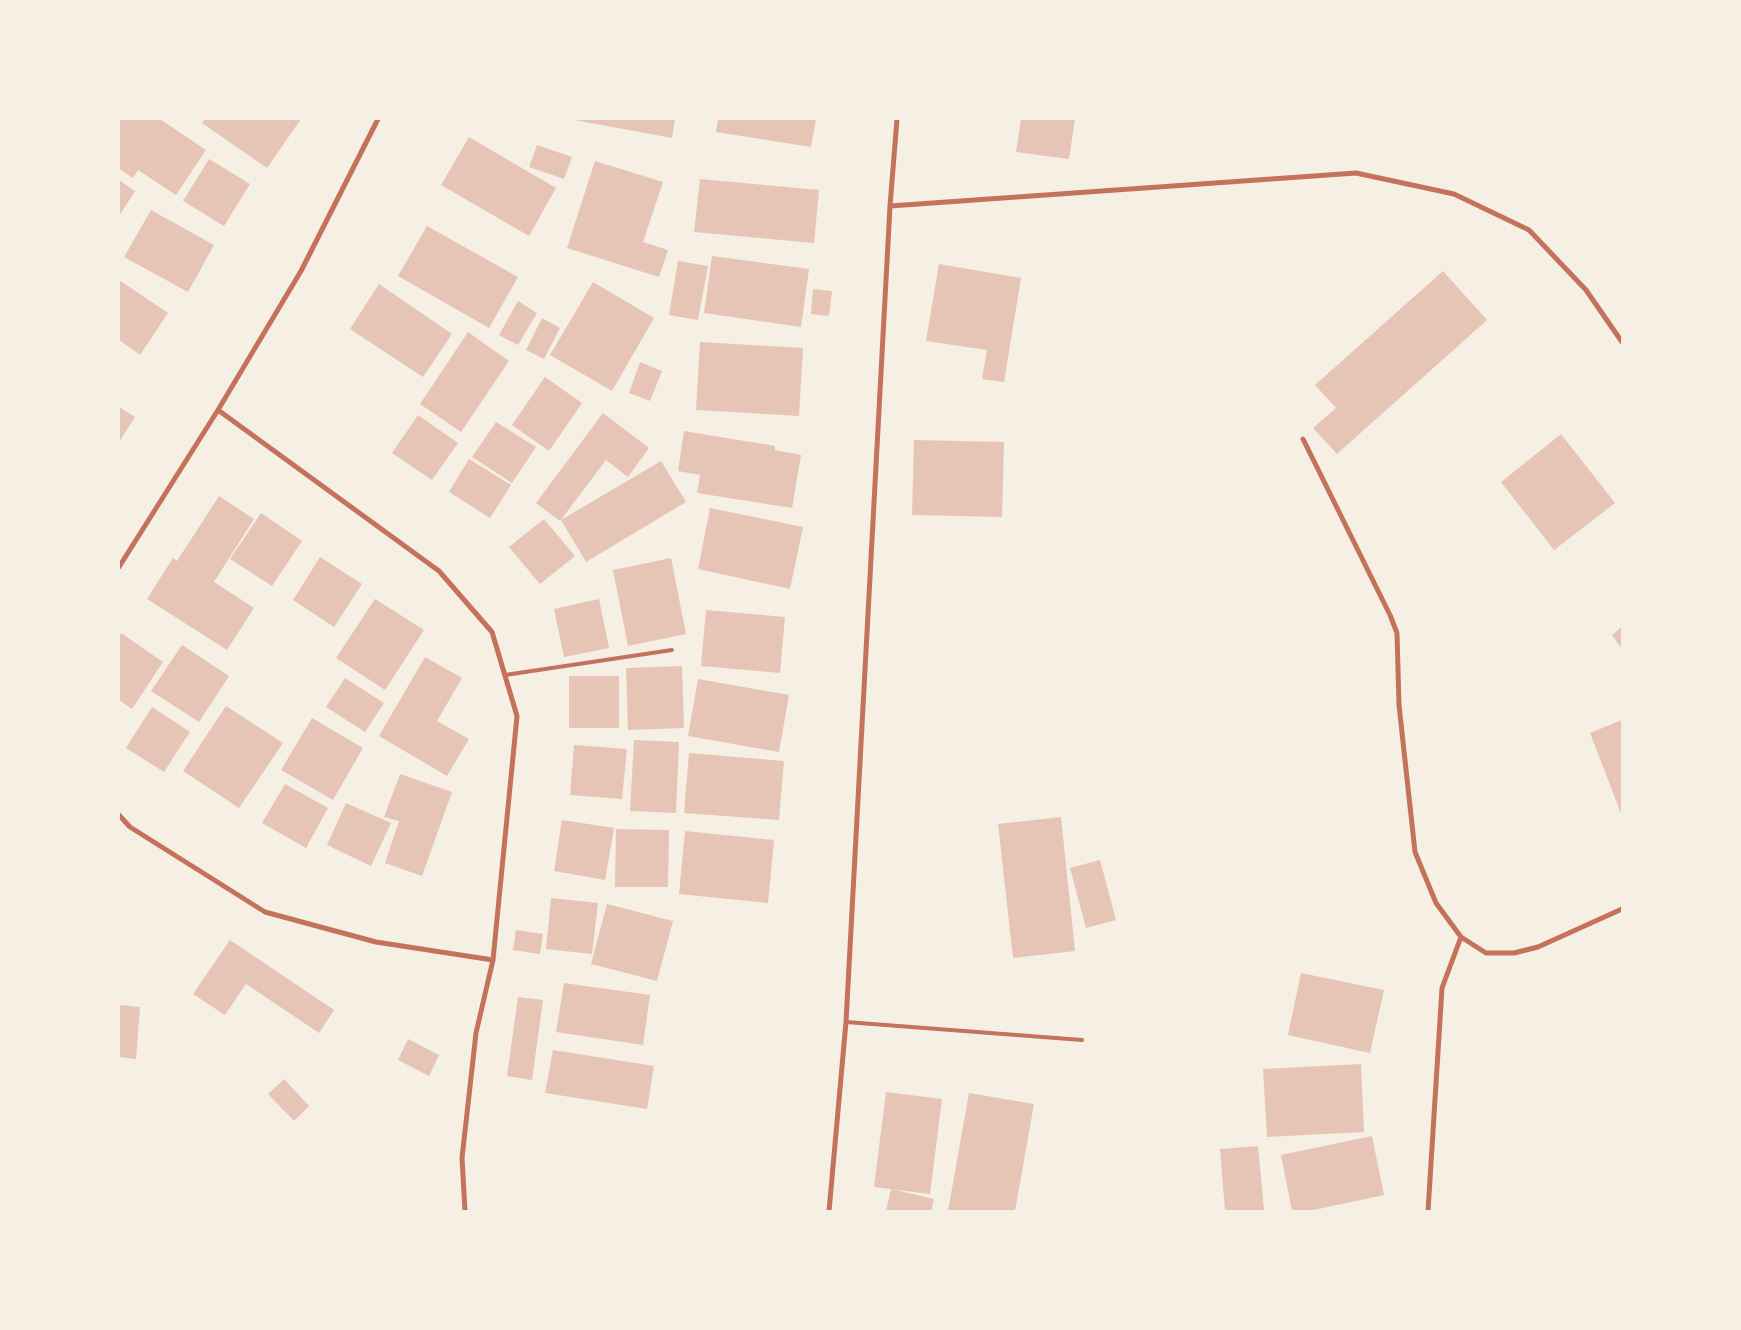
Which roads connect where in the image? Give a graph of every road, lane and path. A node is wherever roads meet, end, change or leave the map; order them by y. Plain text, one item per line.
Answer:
1 (378, 119) edge
2 (897, 119) edge
3 (890, 206) junction
4 (1622, 342) edge
5 (218, 410) junction
6 (1303, 439) dead end
7 (119, 567) edge
8 (672, 650) dead end
9 (505, 675) junction
10 (119, 815) edge
11 (1622, 909) edge
12 (1461, 938) junction
13 (493, 960) junction
14 (846, 1022) junction
15 (1082, 1040) dead end
16 (465, 1211) edge
17 (829, 1211) edge
18 (1428, 1211) edge

1 - 5 street
2 - 3 street
3 - 4 street
3 - 14 street
5 - 7 street
5 - 9 street
6 - 12 street
8 - 9 lane
9 - 13 street
10 - 13 street
11 - 12 street
12 - 18 street
13 - 16 street
14 - 15 lane
14 - 17 street

